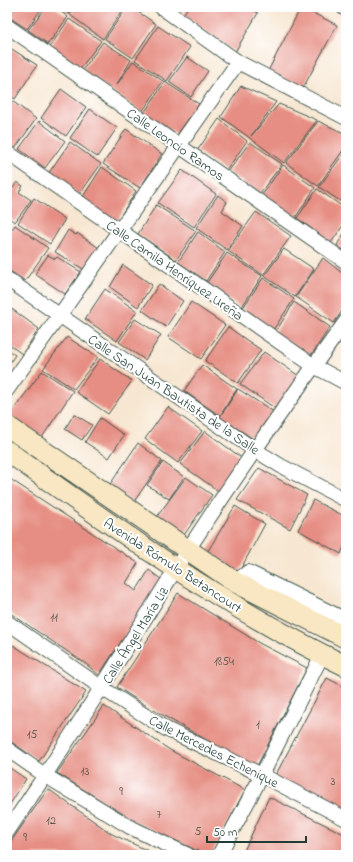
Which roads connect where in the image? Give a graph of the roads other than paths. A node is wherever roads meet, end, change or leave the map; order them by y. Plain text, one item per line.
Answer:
1 (161, 7) edge
2 (343, 7) edge
3 (346, 9) edge
4 (7, 26) edge
5 (238, 62) junction
6 (346, 118) edge
7 (179, 146) junction
8 (7, 152) edge
9 (118, 231) junction
10 (346, 262) edge
11 (7, 279) edge
12 (60, 316) junction
13 (346, 322) edge
14 (314, 366) junction
15 (346, 383) edge
16 (7, 390) edge
17 (7, 426) edge
18 (256, 450) junction
19 (7, 451) edge
20 (346, 500) edge
21 (189, 550) junction
22 (176, 569) junction
23 (235, 582) junction
24 (346, 620) edge
25 (7, 622) edge
26 (346, 638) edge
27 (322, 655) junction
28 (346, 666) edge
29 (102, 688) junction
30 (7, 749) edge
31 (262, 775) junction
32 (46, 776) junction
33 (346, 819) edge
34 (7, 832) edge
35 (188, 855) edge
36 (219, 855) edge

1 - 5 street
2 - 3 street
4 - 7 street, Calle Leoncio Ramos
5 - 6 street
5 - 7 street
7 - 9 street
7 - 10 street, Calle Leoncio Ramos
8 - 9 street, Calle Camila Henríquez Ureña
9 - 12 street
9 - 14 street, Calle Camila Henríquez Ureña
11 - 12 street, Calle San Juan Bautista de la Salle
12 - 16 street
12 - 18 street, Calle San Juan Bautista de la Salle
13 - 14 street, Calle Ángel María Liz
14 - 15 street, Calle Camila Henríquez Ureña
14 - 18 street, Calle Ángel María Liz
17 - 21 main road, Avenida Rómulo Betancourt
18 - 20 street, Calle San Juan Bautista de la Salle
18 - 21 street, Calle Ángel María Liz
19 - 22 main road, Avenida Rómulo Betancourt
21 - 22 street, Calle Ángel María Liz
21 - 23 main road, Avenida Rómulo Betancourt
22 - 27 main road, Avenida Rómulo Betancourt
22 - 29 street, Calle Ángel María Liz
23 - 24 street
23 - 26 main road, Avenida Rómulo Betancourt
25 - 29 street, Calle Mercedes Echenique
27 - 28 main road, Avenida Rómulo Betancourt
27 - 31 street
29 - 31 street, Calle Mercedes Echenique
29 - 32 street, Calle Ángel María Liz
30 - 32 street
31 - 33 street, Calle Mercedes Echenique
31 - 36 street
32 - 34 street, Calle Ángel María Liz
32 - 35 street

